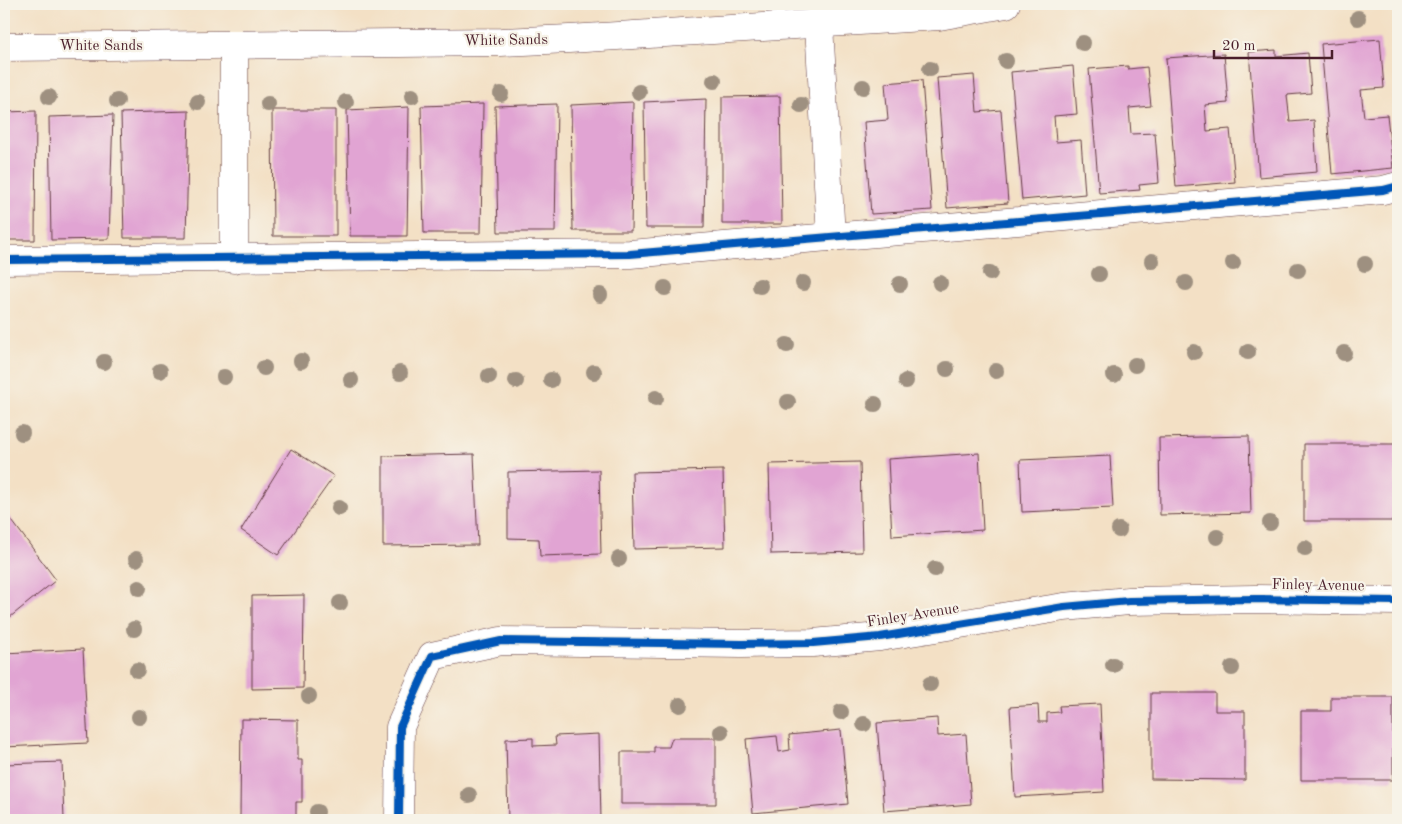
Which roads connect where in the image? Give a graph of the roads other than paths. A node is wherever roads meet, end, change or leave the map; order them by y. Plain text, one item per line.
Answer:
1 (1006, 4) edge
2 (819, 25) junction
3 (234, 45) junction
4 (4, 46) edge
5 (1398, 186) edge
6 (832, 237) junction
7 (234, 259) junction
8 (4, 260) edge
9 (1398, 601) edge
10 (399, 820) edge

1 - 2 street, White Sands
2 - 3 street, White Sands
2 - 6 street
3 - 4 street, White Sands
3 - 7 street
5 - 6 street
6 - 7 street
7 - 8 street
9 - 10 street, Finley Avenue

